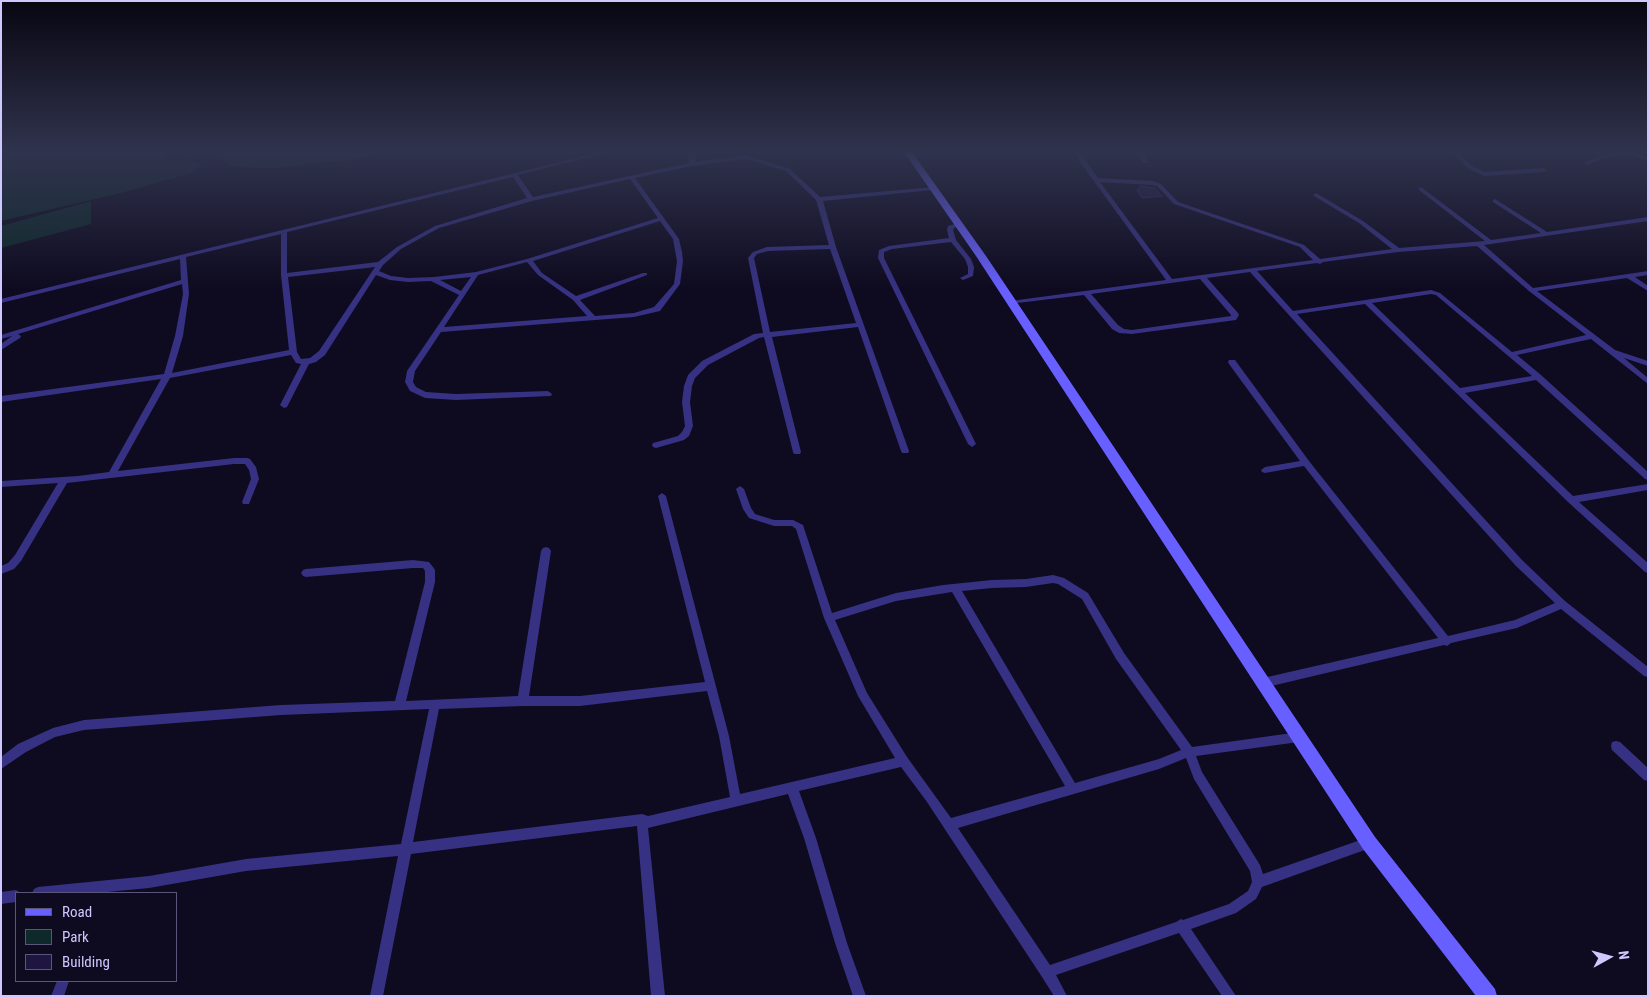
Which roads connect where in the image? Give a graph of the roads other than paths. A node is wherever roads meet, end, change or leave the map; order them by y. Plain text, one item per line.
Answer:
1 (417, 199) edge
2 (531, 199) edge
3 (646, 199) edge
4 (819, 199) joint
5 (824, 199) edge
6 (940, 199) edge
7 (1110, 199) edge
8 (1171, 199) edge
9 (1322, 199) edge
10 (1434, 199) edge
11 (1495, 201) dead end
12 (661, 219) junction
13 (1648, 219) edge
14 (958, 224) junction
15 (284, 232) junction
16 (1545, 233) junction
17 (953, 240) junction
18 (1491, 242) junction
19 (1479, 244) junction
20 (833, 246) junction
21 (1398, 250) junction
22 (183, 256) junction
23 (975, 257) junction
24 (529, 260) junction
25 (1320, 262) junction
26 (380, 264) junction
27 (374, 272) junction
28 (1253, 272) junction
29 (1648, 273) edge
30 (476, 274) junction
31 (645, 274) dead end
32 (284, 275) junction
33 (1202, 277) junction
34 (1630, 277) junction
35 (963, 278) dead end
36 (434, 280) junction
37 (184, 281) junction
38 (1170, 281) junction
39 (1648, 289) edge
40 (1531, 290) junction
41 (1086, 293) junction
42 (463, 294) junction
43 (575, 299) junction
44 (1, 301) edge
45 (1367, 302) junction
46 (1011, 303) junction
47 (1292, 313) junction
48 (593, 318) junction
49 (860, 324) junction
50 (439, 330) junction
51 (23, 331) junction
52 (767, 333) junction
53 (1, 337) edge
54 (1590, 337) junction
55 (1, 348) edge
56 (1609, 349) junction
57 (293, 352) junction
58 (1512, 354) junction
59 (306, 362) junction
60 (1232, 362) dead end
61 (1648, 364) edge
62 (167, 376) junction
63 (1538, 377) junction
64 (1648, 382) edge
65 (1459, 391) junction
66 (548, 394) dead end
67 (1, 399) edge
68 (284, 405) dead end
69 (972, 444) dead end
70 (656, 445) dead end
71 (905, 451) dead end
72 (797, 452) dead end
73 (1306, 463) junction
74 (1265, 470) dead end
75 (112, 475) junction
76 (1648, 477) edge
77 (64, 480) junction
78 (1, 484) edge
79 (1648, 487) edge
80 (740, 488) dead end
81 (662, 496) dead end
82 (1571, 500) junction
83 (246, 502) dead end
84 (546, 551) dead end
85 (1648, 569) edge
86 (1, 570) edge
87 (306, 573) dead end
88 (955, 588) junction
89 (1562, 604) junction
90 (829, 618) junction
91 (1446, 642) junction
92 (1648, 673) edge
93 (1264, 683) junction
94 (710, 686) junction
95 (523, 700) junction
96 (435, 704) junction
97 (399, 706) junction
98 (1298, 737) junction
99 (1616, 746) dead end
100 (1188, 752) junction
101 (903, 761) junction
102 (1, 764) edge
103 (1648, 776) edge
104 (792, 788) junction
105 (1072, 788) junction
106 (736, 801) junction
107 (642, 820) junction
108 (948, 825) junction
109 (1368, 843) junction
110 (406, 849) junction
111 (1258, 882) junction
112 (102, 889) edge
113 (54, 892) edge
114 (15, 896) edge
115 (1, 898) edge
116 (1181, 925) junction
117 (1047, 972) junction
118 (63, 982) edge
119 (57, 996) edge
120 (376, 996) edge
121 (658, 996) edge
122 (860, 996) edge
123 (1061, 996) edge
124 (1230, 996) edge
125 (1488, 996) edge

1 - 15 street
2 - 26 street
3 - 12 street
4 - 5 street
4 - 20 street
6 - 14 street
7 - 38 street
8 - 25 street
9 - 21 street
10 - 18 street
11 - 16 street
12 - 24 street
12 - 48 street
13 - 16 street
14 - 17 street
14 - 23 street
15 - 22 street
15 - 32 street
16 - 18 street
17 - 23 street
17 - 69 street
18 - 19 street
19 - 21 street
19 - 40 street
20 - 49 street
20 - 52 street
21 - 25 street
22 - 37 street
22 - 44 street
23 - 35 street
23 - 46 street
24 - 30 street
24 - 43 street
25 - 28 street
26 - 27 street
26 - 32 street
27 - 36 street
27 - 59 street
28 - 33 street
28 - 47 street
29 - 34 street
30 - 36 street
30 - 42 street
31 - 43 street
32 - 57 street
33 - 38 street
33 - 41 street
34 - 39 street
34 - 40 street
36 - 42 street
37 - 51 street
37 - 62 street
38 - 41 street
40 - 54 street
41 - 46 street
42 - 50 street
43 - 48 street
45 - 47 street
45 - 58 street
45 - 65 street
46 - 93 street
47 - 89 street
48 - 50 street
49 - 52 street
49 - 71 street
50 - 66 street
51 - 53 street
51 - 55 street
52 - 70 street
52 - 72 street
54 - 56 street
54 - 58 street
56 - 61 street
56 - 64 street
57 - 59 street
57 - 62 street
58 - 63 street
59 - 68 street
60 - 73 street
62 - 67 street
62 - 75 street
63 - 65 street
63 - 76 street
65 - 82 street
73 - 74 street
73 - 91 street
75 - 77 street
75 - 83 street
77 - 78 street
77 - 86 street
79 - 82 street
80 - 90 street
81 - 94 street
82 - 85 street
84 - 95 street
87 - 97 street
88 - 90 street
88 - 100 street
88 - 105 street
89 - 91 street
89 - 92 street
90 - 101 street
91 - 93 street
93 - 98 street
94 - 95 street
94 - 106 street
95 - 96 street
96 - 97 street
96 - 110 street
97 - 102 street
98 - 100 street
98 - 109 street
99 - 103 street
100 - 105 street
100 - 111 street
101 - 104 street
101 - 108 street
104 - 106 street
104 - 122 street
105 - 108 street
106 - 107 street
107 - 110 street
107 - 121 street
108 - 117 street
109 - 111 street
109 - 125 street
110 - 112 street
110 - 120 street
111 - 116 street
112 - 113 street
114 - 115 street
116 - 117 street
116 - 124 street
117 - 123 street
118 - 119 street

